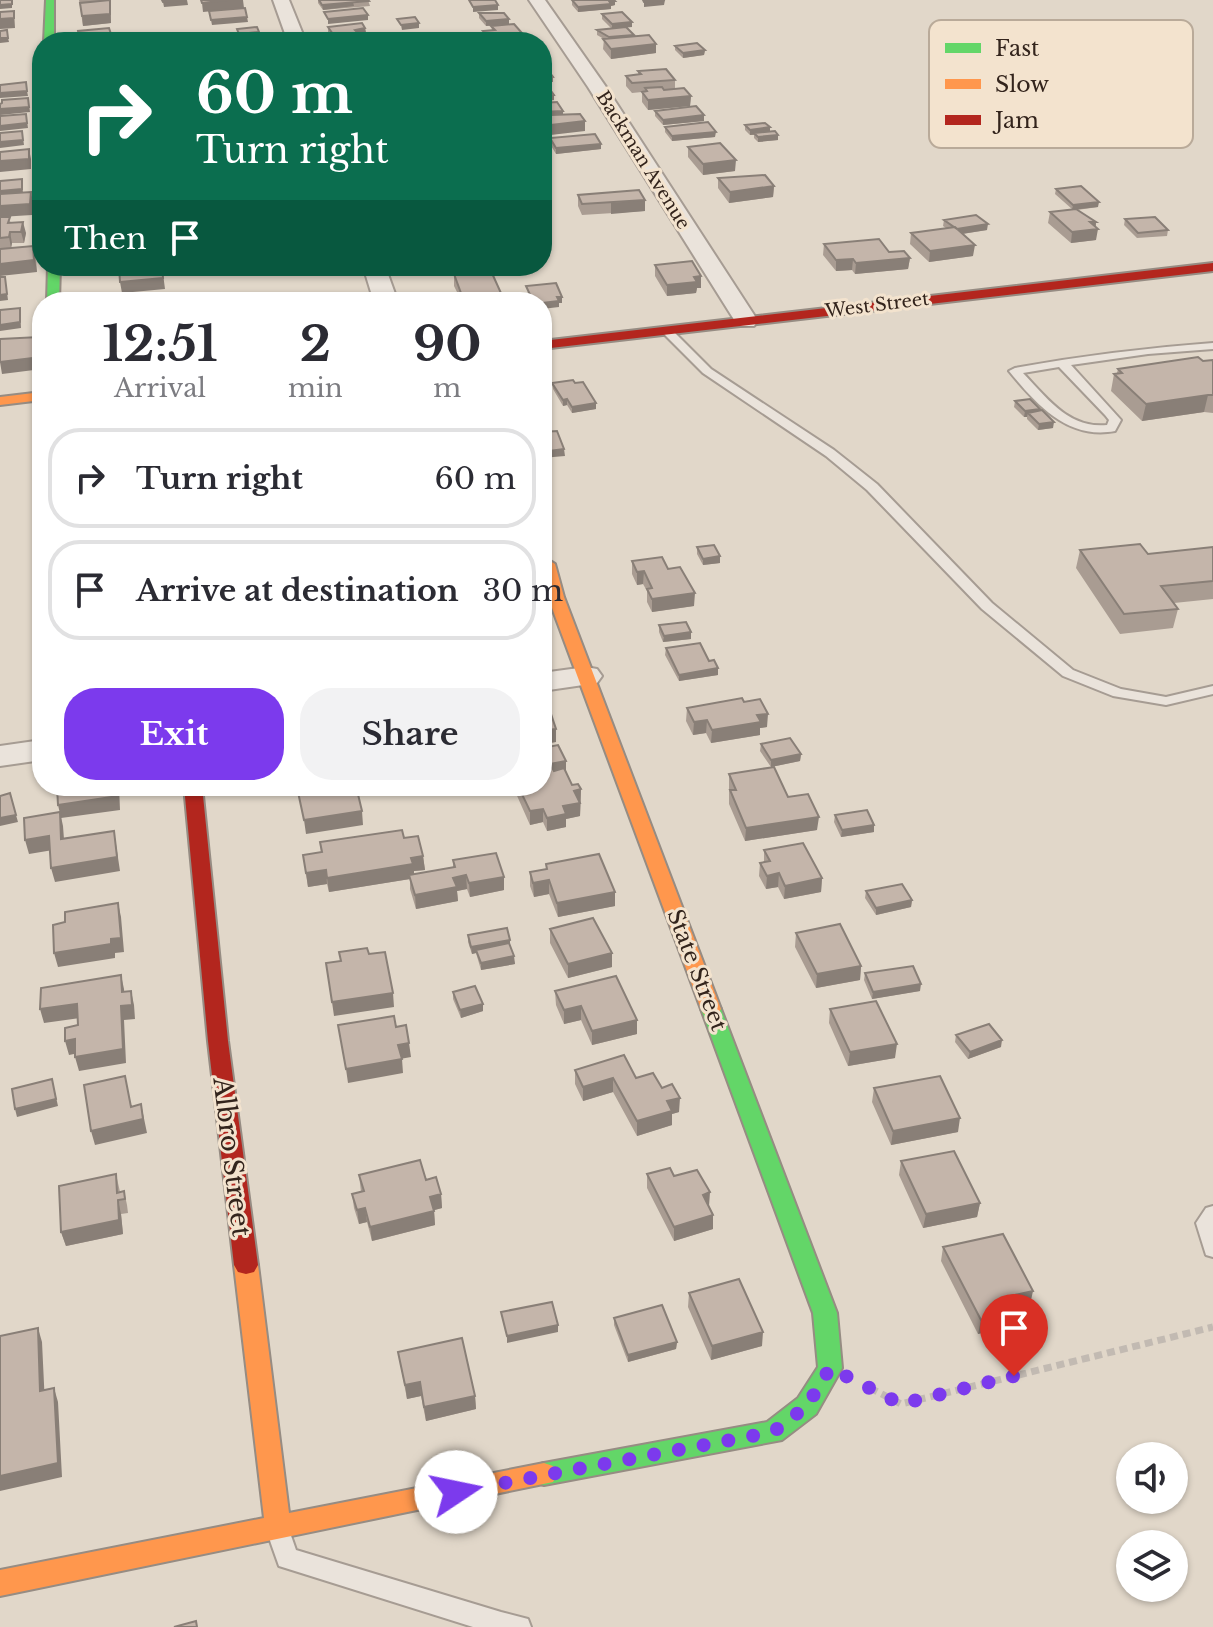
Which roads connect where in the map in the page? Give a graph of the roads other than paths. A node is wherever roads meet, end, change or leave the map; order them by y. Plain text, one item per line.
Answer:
1 (50, 0) edge
2 (281, 0) edge
3 (537, 0) edge
4 (49, 32) edge
5 (293, 32) edge
6 (1213, 267) edge
7 (746, 321) junction
8 (667, 331) junction
9 (552, 344) edge
10 (1213, 346) edge
11 (1062, 363) junction
12 (32, 397) edge
13 (0, 401) edge
14 (552, 582) edge
15 (586, 676) junction
16 (552, 681) edge
17 (1213, 690) edge
18 (32, 751) edge
19 (0, 756) edge
20 (194, 796) edge
21 (1213, 1214) edge
22 (1213, 1249) edge
23 (278, 1527) junction
24 (0, 1583) edge
25 (519, 1627) edge

1 - 4 street
2 - 5 street
3 - 7 street, Backman Avenue
6 - 7 street, West Street
7 - 8 street, West Street
8 - 9 street, West Street
8 - 17 lane
10 - 11 lane
11 - 11 lane
12 - 13 street
14 - 15 street, State Street
15 - 16 street
15 - 23 street, State Street
18 - 19 street
20 - 23 street, Albro Street
21 - 22 lane
23 - 24 street
23 - 25 lane

